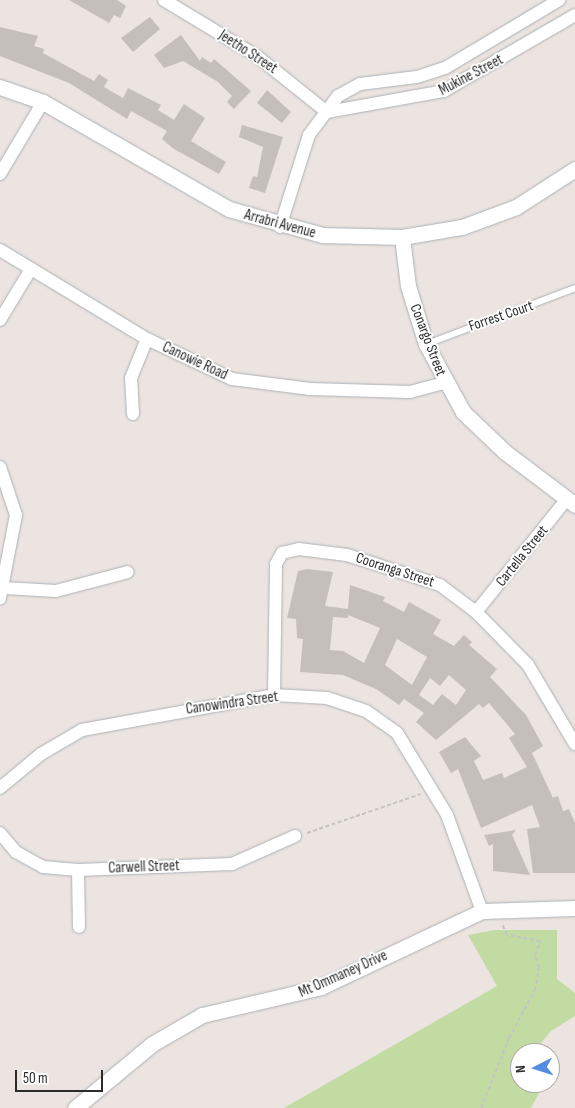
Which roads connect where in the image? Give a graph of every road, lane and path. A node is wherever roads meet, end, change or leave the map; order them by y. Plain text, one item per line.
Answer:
1 (559, 0) edge
2 (171, 2) edge
3 (575, 15) edge
4 (0, 86) edge
5 (42, 102) junction
6 (327, 112) junction
7 (575, 169) edge
8 (0, 174) edge
9 (280, 227) junction
10 (402, 238) junction
11 (0, 250) edge
12 (31, 269) junction
13 (575, 288) edge
14 (0, 320) edge
15 (148, 339) junction
16 (426, 344) junction
17 (444, 383) junction
18 (133, 414) dead end
19 (0, 466) edge
20 (571, 502) edge
21 (128, 572) dead end
22 (2, 593) edge
23 (476, 612) junction
24 (274, 696) junction
25 (575, 744) edge
26 (0, 788) edge
27 (432, 789) junction
28 (0, 833) edge
29 (295, 836) joint
30 (78, 870) junction
31 (575, 908) edge
32 (482, 911) junction
33 (502, 920) dead end
34 (79, 927) dead end
35 (76, 1108) edge
36 (481, 1108) edge

1 - 6 street, Mukine Street
2 - 6 street, Jeetho Street
3 - 6 street, Mukine Street
4 - 5 street, Arrabri Avenue
5 - 8 street
5 - 9 street, Arrabri Avenue
6 - 9 street, Mukine Street
7 - 10 street, Arrabri Avenue
9 - 10 street, Arrabri Avenue
10 - 16 street, Conargo Street
11 - 12 street, Canowie Road
12 - 14 street
12 - 15 street, Canowie Road
13 - 16 lane, Forrest Court
15 - 17 street, Canowie Road
15 - 18 street
16 - 17 street, Conargo Street
17 - 20 street, Conargo Street
19 - 22 street
20 - 23 street, Cartella Street
21 - 22 street
23 - 24 street, Cooranga Street
23 - 25 street, Cooranga Street
24 - 26 street, Canowindra Street
24 - 27 street, Canowindra Street
27 - 29 path
27 - 32 street, Canowindra Street
28 - 30 street, Carwell Street
29 - 30 street, Carwell Street
30 - 34 street
31 - 32 street, Mt Ommaney Drive
32 - 35 street, Mt Ommaney Drive
33 - 36 path

